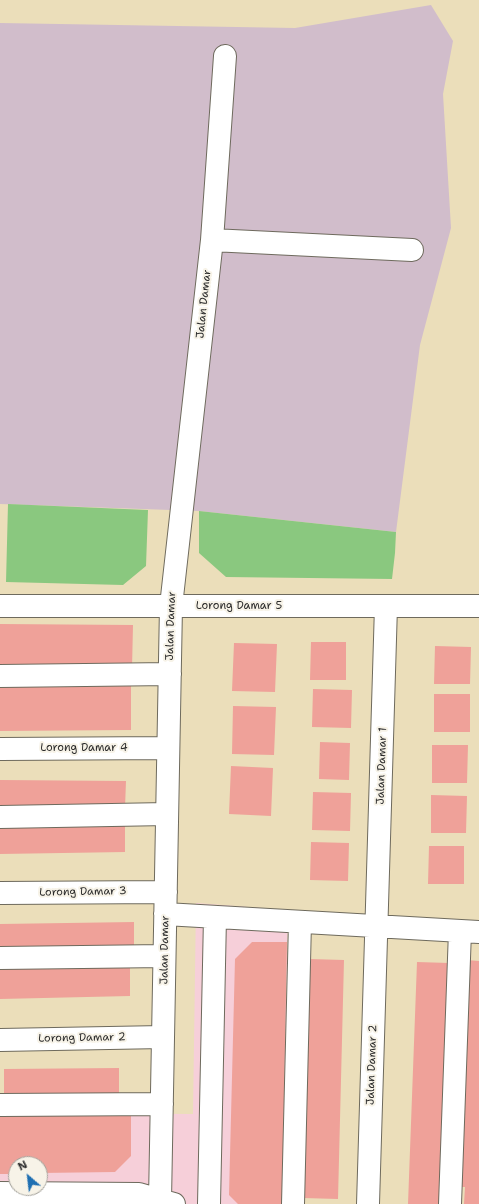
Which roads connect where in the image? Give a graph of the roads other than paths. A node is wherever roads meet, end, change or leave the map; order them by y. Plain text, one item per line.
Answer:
1 (225, 56) dead end
2 (212, 240) junction
3 (412, 250) dead end
4 (0, 606) edge
5 (171, 606) junction
6 (386, 606) junction
7 (479, 606) edge
8 (170, 674) junction
9 (0, 676) edge
10 (168, 748) junction
11 (0, 749) edge
12 (167, 814) junction
13 (0, 816) edge
14 (166, 892) junction
15 (0, 893) edge
16 (166, 914) junction
17 (215, 917) junction
18 (300, 922) junction
19 (377, 926) junction
20 (470, 932) edge
21 (164, 956) junction
22 (0, 958) edge
23 (163, 1037) junction
24 (0, 1040) edge
25 (162, 1104) junction
26 (0, 1105) edge
27 (0, 1193) edge
28 (167, 1202) edge
29 (208, 1204) edge
30 (293, 1204) edge
31 (368, 1204) edge
32 (450, 1204) edge

1 - 2 street, Jalan Damar
2 - 3 street
2 - 5 street, Jalan Damar
4 - 5 street, Lorong Damar 5
5 - 6 street, Lorong Damar 5
5 - 8 street, Jalan Damar
6 - 7 street, Lorong Damar 5
6 - 19 street, Jalan Damar 1
8 - 9 street
8 - 10 street, Jalan Damar
10 - 11 street, Lorong Damar 4
10 - 12 street, Jalan Damar
12 - 13 street
12 - 14 street, Jalan Damar
14 - 15 street, Lorong Damar 3
14 - 16 street, Jalan Damar
16 - 17 street
16 - 21 street, Jalan Damar
17 - 18 street
17 - 29 street
18 - 19 street
18 - 30 street
19 - 20 street
19 - 31 street, Jalan Damar 2
20 - 32 street
21 - 22 street
21 - 23 street, Jalan Damar
23 - 24 street, Lorong Damar 2
23 - 25 street, Jalan Damar
25 - 26 street
25 - 28 street, Jalan Damar
27 - 28 street

